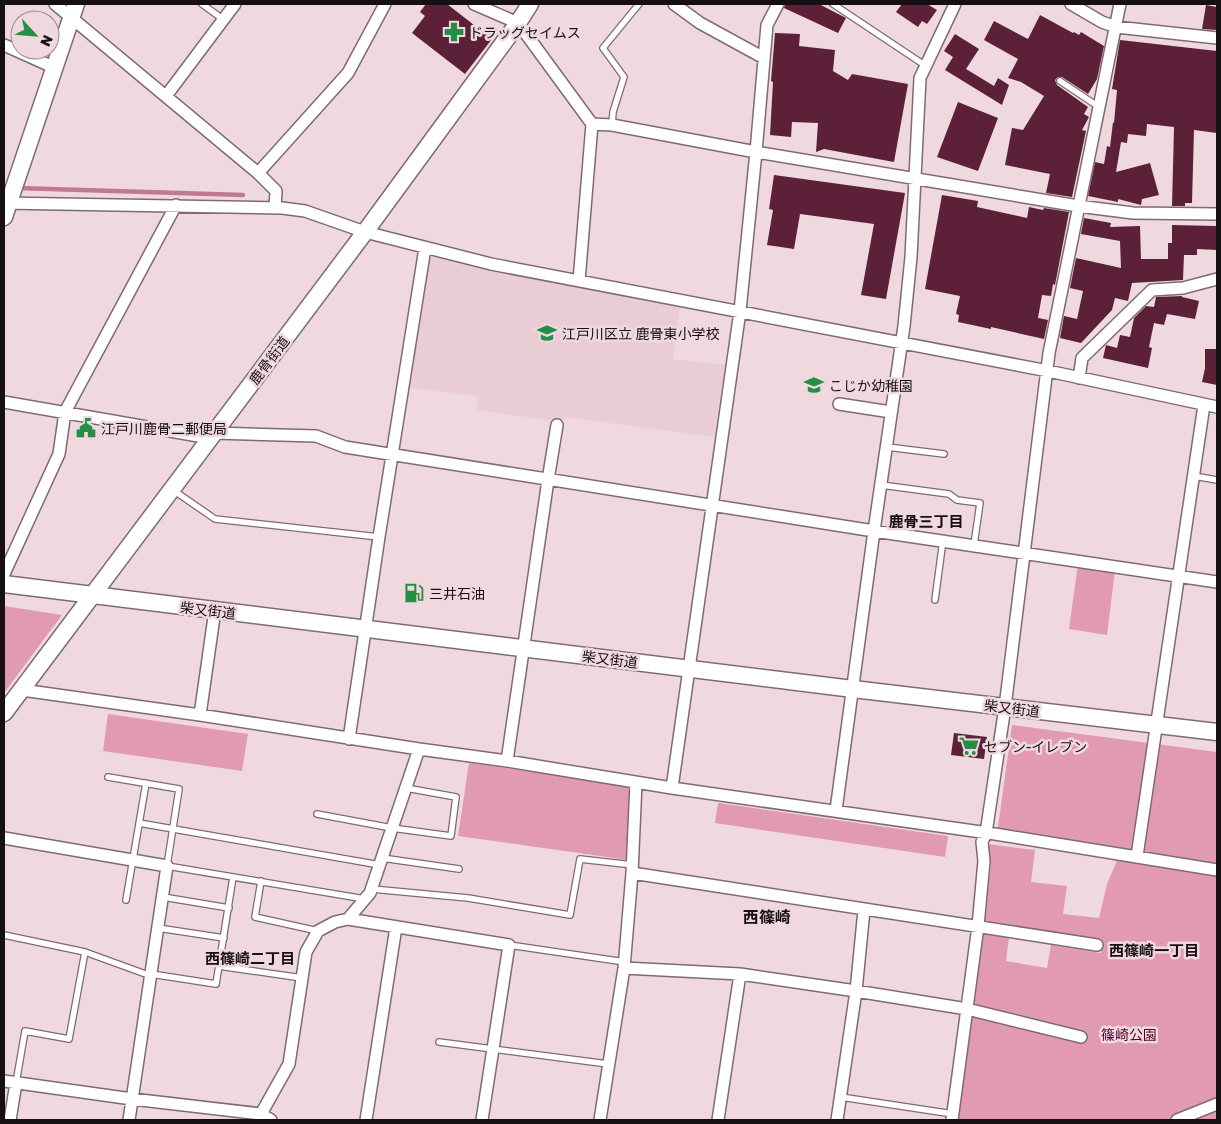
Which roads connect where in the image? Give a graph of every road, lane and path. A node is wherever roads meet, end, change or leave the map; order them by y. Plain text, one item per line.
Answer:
1 (55, 4) edge
2 (202, 4) edge
3 (235, 4) edge
4 (385, 4) edge
5 (474, 4) edge
6 (530, 4) edge
7 (639, 4) edge
8 (674, 4) edge
9 (778, 4) edge
10 (833, 4) edge
11 (955, 4) edge
12 (1071, 4) edge
13 (1120, 4) edge
14 (74, 11) edge
15 (224, 20) junction
16 (518, 23) junction
17 (1116, 27) junction
18 (1217, 38) edge
19 (4, 45) edge
20 (764, 58) junction
21 (926, 66) junction
22 (54, 67) junction
23 (1060, 81) dead end
24 (166, 96) junction
25 (1099, 107) junction
26 (592, 124) junction
27 (612, 125) junction
28 (756, 152) junction
29 (258, 173) junction
30 (914, 178) junction
31 (176, 205) junction
32 (1078, 206) junction
33 (5, 207) edge
34 (275, 208) junction
35 (1217, 214) edge
36 (365, 232) junction
37 (425, 248) junction
38 (1217, 279) edge
39 (579, 281) junction
40 (740, 311) junction
41 (901, 343) junction
42 (1048, 371) junction
43 (1079, 378) junction
44 (4, 402) edge
45 (840, 404) dead end
46 (1204, 405) junction
47 (1217, 407) edge
48 (65, 412) junction
49 (891, 412) junction
50 (557, 425) dead end
51 (212, 436) junction
52 (887, 447) junction
53 (944, 454) dead end
54 (392, 455) junction
55 (1194, 476) junction
56 (548, 480) junction
57 (1217, 480) edge
58 (881, 485) junction
59 (171, 489) junction
60 (713, 506) junction
61 (874, 531) junction
62 (379, 537) junction
63 (943, 540) junction
64 (974, 545) junction
65 (1024, 554) junction
66 (4, 574) edge
67 (1179, 577) junction
68 (1217, 582) edge
69 (4, 584) edge
70 (92, 596) junction
71 (935, 600) dead end
72 (215, 610) junction
73 (366, 629) junction
74 (524, 649) junction
75 (689, 669) junction
76 (853, 689) junction
77 (22, 690) junction
78 (1005, 707) junction
79 (4, 713) edge
80 (200, 715) junction
81 (1157, 725) junction
82 (1217, 732) edge
83 (349, 739) junction
84 (419, 749) junction
85 (508, 761) junction
86 (108, 777) dead end
87 (146, 783) junction
88 (636, 783) junction
89 (406, 788) junction
90 (672, 788) junction
91 (836, 810) junction
92 (317, 814) dead end
93 (140, 823) junction
94 (392, 828) junction
95 (173, 830) junction
96 (986, 833) junction
97 (4, 838) edge
98 (1137, 856) junction
99 (134, 860) junction
100 (381, 862) junction
101 (167, 866) junction
102 (459, 869) dead end
103 (632, 869) junction
104 (1217, 870) edge
105 (233, 877) junction
106 (261, 881) junction
107 (369, 894) junction
108 (163, 897) junction
109 (126, 900) dead end
110 (229, 908) junction
111 (864, 910) junction
112 (348, 918) junction
113 (978, 926) junction
114 (396, 927) junction
115 (158, 928) junction
116 (318, 931) junction
117 (4, 935) edge
118 (224, 938) junction
119 (509, 945) junction
120 (1098, 945) dead end
121 (84, 952) junction
122 (624, 965) junction
123 (219, 966) junction
124 (740, 974) junction
125 (151, 975) junction
126 (302, 978) junction
127 (856, 991) junction
128 (967, 1009) junction
129 (1082, 1037) dead end
130 (439, 1042) dead end
131 (493, 1048) junction
132 (608, 1064) junction
133 (4, 1081) edge
134 (16, 1083) junction
135 (841, 1097) junction
136 (132, 1099) junction
137 (1217, 1104) edge
138 (261, 1114) junction
139 (248, 1117) edge
140 (952, 1117) edge
141 (10, 1120) edge
142 (129, 1120) edge
143 (272, 1120) edge
144 (366, 1120) edge
145 (482, 1120) edge
146 (600, 1120) edge
147 (718, 1120) edge
148 (837, 1120) edge
149 (1177, 1120) edge

1 - 14 street
2 - 15 lane
3 - 15 street
4 - 29 street
5 - 16 street
6 - 16 main road, 鹿骨街道
7 - 27 lane
8 - 20 street
9 - 20 street
10 - 21 lane
11 - 21 street
12 - 17 street
13 - 17 street
14 - 22 main road
14 - 24 street
15 - 24 street
16 - 26 street
16 - 36 main road, 鹿骨街道
17 - 18 street
17 - 25 street
19 - 22 street
20 - 28 street
21 - 30 street
22 - 33 main road
23 - 25 lane
24 - 29 street
25 - 32 street
26 - 27 street
26 - 39 street
27 - 28 street
28 - 30 street
28 - 40 street
29 - 34 street
30 - 32 street
30 - 41 street
31 - 33 street
31 - 34 street
31 - 48 street
32 - 35 street
32 - 42 street
34 - 36 street
36 - 37 street
36 - 51 main road, 鹿骨街道
37 - 39 street
37 - 54 street
38 - 43 street
39 - 40 street
40 - 41 street
40 - 60 street
41 - 42 street
41 - 49 street
42 - 43 street
42 - 65 street
43 - 46 street
44 - 48 street
45 - 49 street
46 - 47 street
46 - 55 street
48 - 51 street
48 - 66 street
49 - 52 street
50 - 56 street
51 - 54 street
51 - 59 main road, 鹿骨街道
52 - 53 lane
52 - 58 street
54 - 56 street
54 - 62 street
55 - 57 lane
55 - 67 street
56 - 60 street
56 - 74 street
58 - 61 street
58 - 64 lane
59 - 62 lane
59 - 70 main road, 鹿骨街道
60 - 61 street
60 - 75 street
61 - 63 street
61 - 76 street
62 - 73 street
63 - 64 street
63 - 71 lane
64 - 65 street
65 - 67 street
65 - 78 street
67 - 68 street
67 - 81 street
69 - 70 main road, 柴又街道
70 - 72 main road, 柴又街道
70 - 77 main road, 鹿骨街道
72 - 73 main road, 柴又街道
72 - 80 street
73 - 74 main road, 柴又街道
73 - 83 street
74 - 75 main road, 柴又街道
74 - 85 street
75 - 76 main road, 柴又街道
75 - 90 street
76 - 78 main road, 柴又街道
76 - 91 street
77 - 79 main road, 鹿骨街道
77 - 80 street
78 - 81 main road, 柴又街道
78 - 96 street
80 - 83 street
81 - 82 main road, 柴又街道
81 - 98 street
83 - 84 street
84 - 85 street
84 - 89 street
85 - 88 street
86 - 87 lane
87 - 93 lane
87 - 95 lane
88 - 90 street
88 - 103 street
89 - 94 street
89 - 94 lane
90 - 91 street
91 - 96 street
92 - 94 lane
93 - 95 lane
93 - 99 lane
94 - 100 street
95 - 100 lane
95 - 101 lane
96 - 98 street
96 - 113 street
97 - 99 street
98 - 104 street
99 - 101 street
99 - 109 lane
100 - 102 lane
100 - 107 street
101 - 105 lane
101 - 108 street
103 - 107 lane
103 - 111 street
103 - 122 street
105 - 106 lane
105 - 110 lane
106 - 107 lane
106 - 116 lane
107 - 112 street
108 - 110 lane
108 - 115 street
110 - 118 lane
111 - 113 street
111 - 127 street
112 - 114 street
112 - 116 street
113 - 120 street
113 - 128 street
114 - 119 street
114 - 144 street
115 - 118 lane
115 - 125 street
116 - 126 street
117 - 121 lane
118 - 123 lane
119 - 122 lane
119 - 131 street
121 - 125 lane
121 - 134 lane
122 - 124 street
122 - 132 street
123 - 125 lane
123 - 126 lane
124 - 127 street
124 - 147 street
125 - 136 street
126 - 138 street
127 - 128 street
127 - 135 street
128 - 129 street
128 - 140 street
130 - 131 lane
131 - 132 lane
131 - 145 street
132 - 146 street
133 - 134 street
134 - 136 street
134 - 141 street
135 - 140 lane
135 - 148 street
136 - 139 street
136 - 142 street
137 - 149 street
138 - 139 street
138 - 143 street

